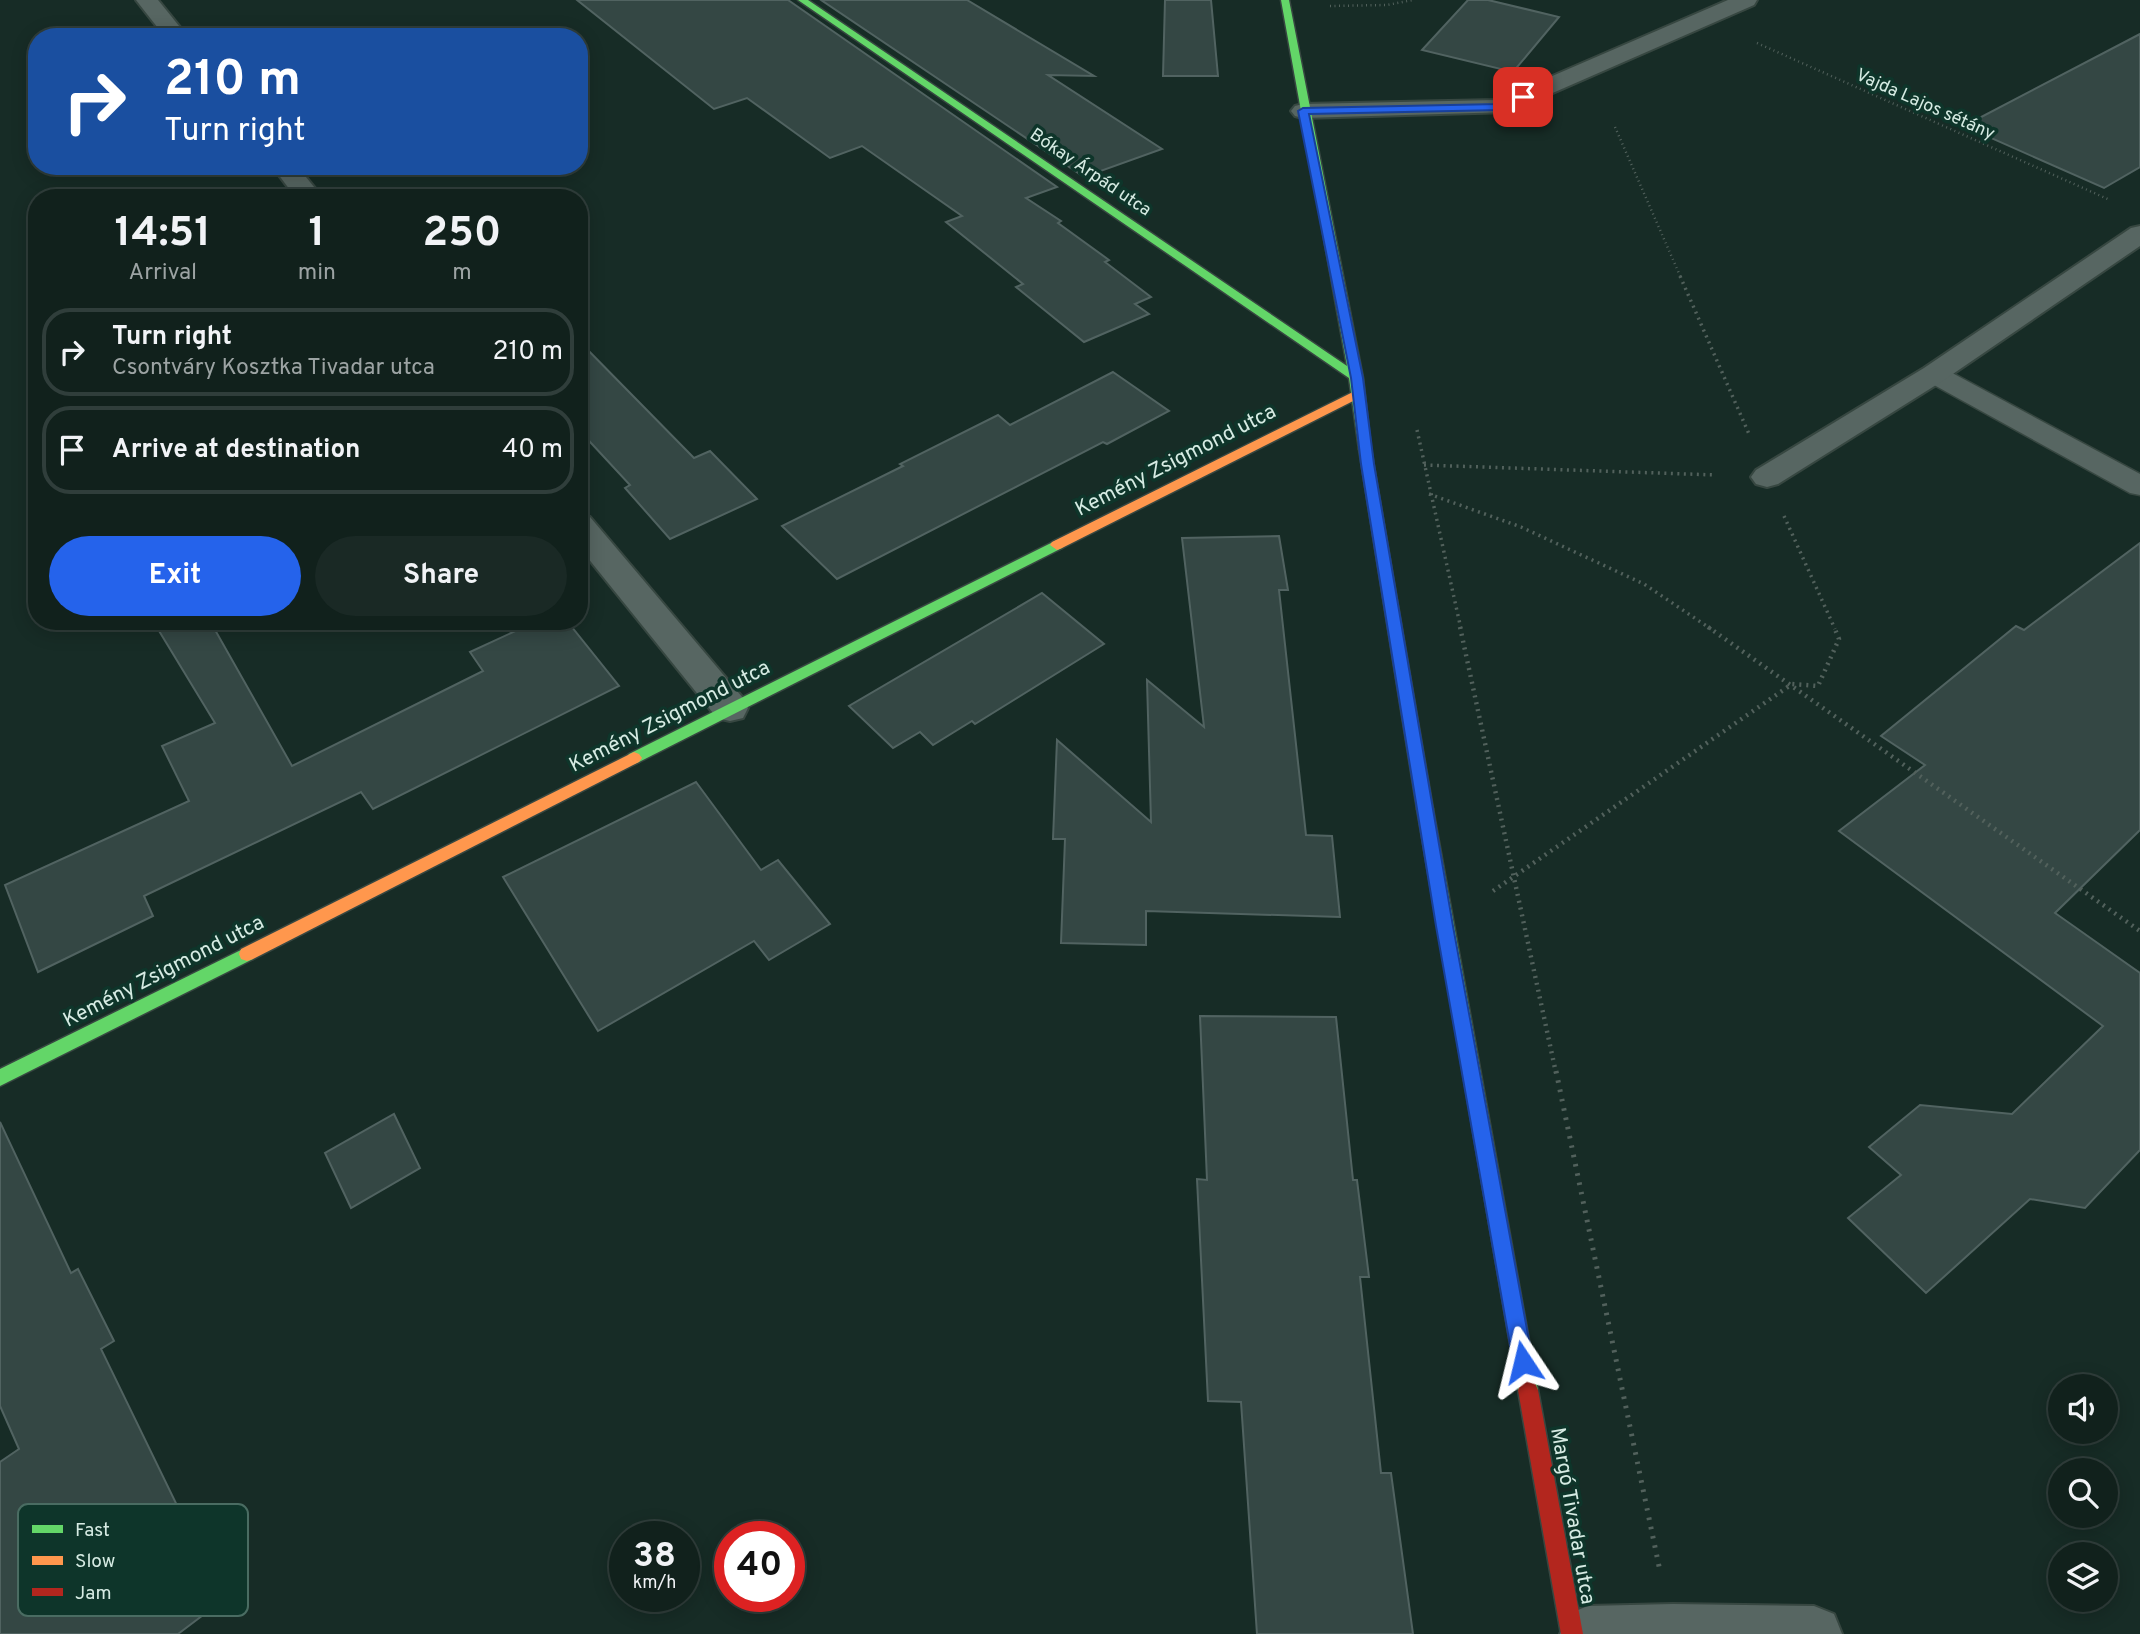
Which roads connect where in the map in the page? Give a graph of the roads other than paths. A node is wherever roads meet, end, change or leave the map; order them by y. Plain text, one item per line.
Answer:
1 (147, 0) edge
2 (802, 0) edge
3 (1284, 0) edge
4 (1746, 0) edge
5 (170, 28) edge
6 (1303, 111) junction
7 (291, 175) edge
8 (303, 189) edge
9 (2140, 234) edge
10 (1934, 374) junction
11 (1358, 386) junction
12 (1767, 477) road end
13 (2140, 486) edge
14 (588, 536) edge
15 (730, 708) junction
16 (0, 1078) edge
17 (1573, 1634) edge
18 (1587, 1634) edge
19 (1814, 1634) edge

1 - 5 street
2 - 11 street, Bókay Árpád utca
3 - 6 street, Margó Tivadar utca
4 - 6 street
6 - 11 street, Margó Tivadar utca
7 - 8 street
9 - 10 street
10 - 12 street
10 - 13 lane
11 - 15 street, Kemény Zsigmond utca
11 - 17 street, Margó Tivadar utca
14 - 15 street
15 - 16 street, Kemény Zsigmond utca
18 - 19 street

